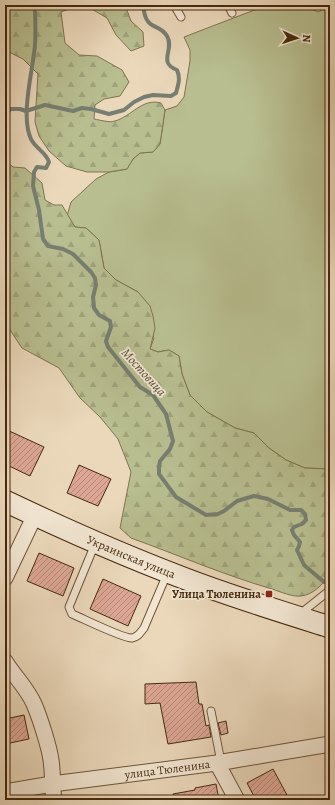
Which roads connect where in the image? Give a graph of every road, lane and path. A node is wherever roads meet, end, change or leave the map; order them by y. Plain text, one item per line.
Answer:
1 (174, 5) edge
2 (228, 5) edge
3 (232, 13) dead end
4 (181, 17) dead end
5 (5, 501) edge
6 (35, 515) junction
7 (96, 542) junction
8 (168, 572) junction
9 (6, 575) edge
10 (330, 590) edge
11 (299, 617) junction
12 (330, 627) edge
13 (5, 661) edge
14 (211, 711) dead end
15 (330, 744) edge
16 (219, 762) junction
17 (52, 784) junction
18 (5, 792) edge
19 (54, 800) edge
20 (237, 800) edge

1 - 4 lane
2 - 3 lane
5 - 6 main road, Украинская улица
6 - 7 main road, Украинская улица
6 - 9 street
7 - 8 main road, Украинская улица
7 - 8 lane
8 - 11 main road, Украинская улица
10 - 11 lane
11 - 12 main road, Украинская улица
13 - 17 street
14 - 16 lane
15 - 16 street, улица Тюленина
16 - 17 street, улица Тюленина
16 - 20 street
17 - 18 street, улица Тюленина
17 - 19 street

